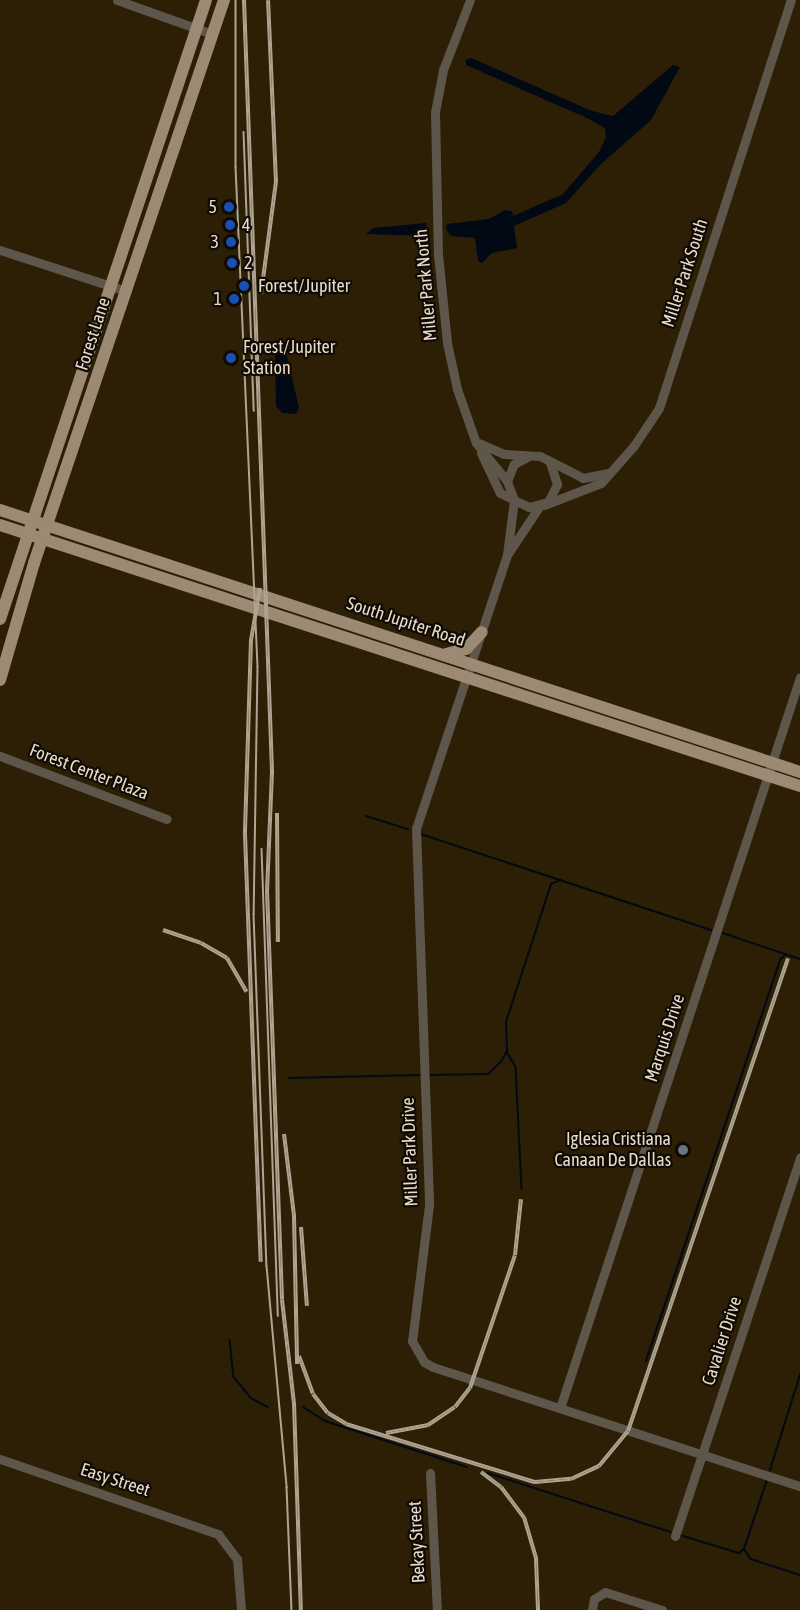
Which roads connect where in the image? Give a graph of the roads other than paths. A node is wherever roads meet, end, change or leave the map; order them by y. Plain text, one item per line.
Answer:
1 (117, 0) edge
2 (206, 0) edge
3 (224, 0) edge
4 (470, 0) edge
5 (791, 0) edge
6 (196, 29) junction
7 (212, 34) junction
8 (164, 124) junction
9 (180, 130) junction
10 (138, 200) junction
11 (154, 205) junction
12 (0, 250) edge
13 (110, 285) junction
14 (126, 291) junction
15 (476, 443) junction
16 (530, 456) junction
17 (550, 462) junction
18 (612, 471) junction
19 (507, 481) junction
20 (514, 500) junction
21 (542, 506) junction
22 (0, 510) edge
23 (32, 520) junction
24 (0, 525) edge
25 (47, 525) junction
26 (27, 534) junction
27 (43, 538) junction
28 (507, 555) junction
29 (173, 565) junction
30 (170, 579) junction
31 (0, 619) edge
32 (351, 623) junction
33 (482, 632) junction
34 (346, 636) junction
35 (447, 654) junction
36 (472, 662) junction
37 (467, 676) junction
38 (800, 677) edge
39 (0, 680) edge
40 (622, 713) junction
41 (617, 725) junction
42 (0, 756) edge
43 (773, 763) junction
44 (800, 772) edge
45 (769, 776) junction
46 (800, 786) edge
47 (167, 819) dead end
48 (800, 1157) edge
49 (560, 1408) junction
50 (702, 1454) junction
51 (0, 1460) edge
52 (430, 1473) dead end
53 (800, 1486) edge
54 (675, 1536) dead end
55 (241, 1610) edge
56 (437, 1610) edge
57 (592, 1610) edge
58 (662, 1610) edge

1 - 6 street
2 - 6 main road, Forest Lane
3 - 7 main road, Forest Lane
4 - 15 street, Miller Park North
5 - 18 street, Miller Park South
6 - 7 street
6 - 8 main road, Forest Lane
7 - 9 main road, Forest Lane
8 - 9 main road
8 - 10 main road, Forest Lane
9 - 11 main road, Forest Lane
10 - 11 main road
10 - 13 main road, Forest Lane
11 - 14 main road, Forest Lane
12 - 13 street
13 - 14 street
13 - 23 main road, Forest Lane
14 - 25 main road, Forest Lane
15 - 16 street
15 - 19 street, Miller Park North
15 - 20 street
16 - 17 street
16 - 19 street
17 - 18 street
17 - 21 street
18 - 21 street, Miller Park South
19 - 20 street, Miller Park North
20 - 21 street
20 - 28 street, Miller Park North
21 - 28 street
22 - 23 main road, South Jupiter Road
23 - 25 main road, South Jupiter Road
23 - 26 main road, Forest Lane
24 - 26 main road, South Jupiter Road
25 - 27 main road, Forest Lane
25 - 29 main road, South Jupiter Road
26 - 27 main road, South Jupiter Road
26 - 31 main road, Forest Lane
27 - 30 main road, South Jupiter Road
27 - 39 main road, Forest Lane
28 - 33 street, Miller Park Drive
29 - 30 main road
29 - 32 main road, South Jupiter Road
30 - 34 main road, South Jupiter Road
32 - 34 main road
32 - 35 main road, South Jupiter Road
33 - 35 main road
33 - 36 street, Miller Park Drive
34 - 37 main road, South Jupiter Road
35 - 36 main road, South Jupiter Road
36 - 37 street, Miller Park Drive
36 - 40 main road, South Jupiter Road
37 - 41 main road, South Jupiter Road
37 - 49 street, Miller Park Drive
38 - 43 street, Marquis Drive
40 - 41 main road
40 - 43 main road, South Jupiter Road
41 - 45 main road, South Jupiter Road
42 - 47 street, Forest Center Plaza
43 - 44 main road, South Jupiter Road
43 - 45 street, Marquis Drive
45 - 46 main road, South Jupiter Road
45 - 49 street, Marquis Drive
48 - 50 street, Cavalier Drive
49 - 50 street, Miller Park Drive
50 - 53 street, Miller Park Drive
50 - 54 street, Cavalier Drive
51 - 55 street, Easy Street
52 - 56 street, Bekay Street
57 - 58 street

